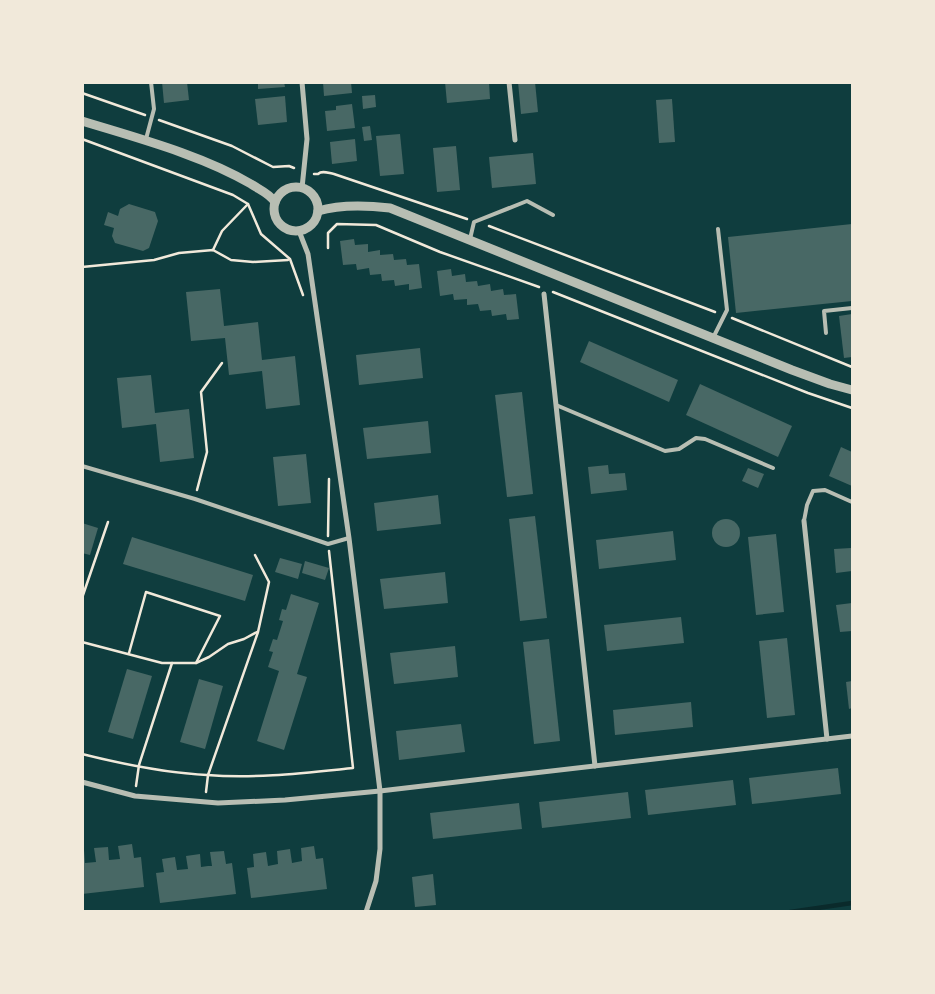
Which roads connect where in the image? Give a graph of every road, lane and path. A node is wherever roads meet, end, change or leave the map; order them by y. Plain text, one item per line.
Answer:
1 (152, 82) edge
2 (302, 82) edge
3 (509, 82) edge
4 (82, 93) edge
5 (153, 118) junction
6 (82, 121) edge
7 (82, 139) edge
8 (514, 140) dead end
9 (146, 141) junction
10 (304, 172) junction
11 (302, 188) junction
12 (275, 202) junction
13 (248, 204) junction
14 (318, 211) junction
15 (553, 215) dead end
16 (474, 222) junction
17 (718, 229) dead end
18 (299, 231) junction
19 (469, 241) junction
20 (328, 248) dead end
21 (213, 250) junction
22 (290, 260) junction
23 (82, 267) edge
24 (543, 291) joint
25 (551, 292) dead end
26 (303, 295) dead end
27 (852, 308) edge
28 (724, 315) junction
29 (826, 332) dead end
30 (713, 338) junction
31 (222, 363) dead end
32 (852, 367) edge
33 (852, 390) edge
34 (556, 405) junction
35 (852, 408) edge
36 (82, 466) edge
37 (774, 468) dead end
38 (328, 470) dead end
39 (195, 499) junction
40 (852, 502) edge
41 (804, 521) joint
42 (108, 522) dead end
43 (349, 538) junction
44 (328, 544) junction
45 (255, 555) dead end
46 (82, 598) edge
47 (258, 632) junction
48 (82, 642) edge
49 (129, 653) junction
50 (172, 663) junction
51 (196, 663) junction
52 (852, 736) edge
53 (827, 739) junction
54 (82, 754) edge
55 (139, 765) junction
56 (595, 766) junction
57 (208, 776) junction
58 (82, 782) edge
59 (380, 791) junction
60 (135, 796) junction
61 (204, 802) junction
62 (366, 912) edge

1 - 5 lane
2 - 10 street
3 - 8 street
4 - 5 path
5 - 9 lane
5 - 10 path
6 - 9 street
7 - 13 path
9 - 12 street
10 - 11 street
10 - 16 path
11 - 12 street
11 - 14 street
12 - 18 street
13 - 21 path
13 - 22 path
14 - 18 street
14 - 19 street
15 - 16 lane
16 - 19 lane
16 - 28 path
17 - 28 lane
18 - 43 street
19 - 30 street
20 - 24 path
21 - 22 path
21 - 23 path
22 - 26 path
24 - 34 street
25 - 35 path
27 - 29 lane
28 - 30 lane
28 - 32 path
30 - 33 street
31 - 39 path
34 - 37 lane
34 - 56 street
36 - 39 lane
38 - 44 path
39 - 44 lane
40 - 41 lane
41 - 53 street
42 - 46 path
43 - 44 lane
43 - 59 street
44 - 57 path
45 - 47 path
47 - 51 path
47 - 57 path
48 - 49 path
49 - 50 path
49 - 51 path
50 - 51 path
50 - 55 path
52 - 53 street
53 - 56 street
54 - 55 path
55 - 57 path
55 - 60 path
56 - 59 street
57 - 61 path
58 - 60 street
59 - 61 street
59 - 62 street
60 - 61 street

